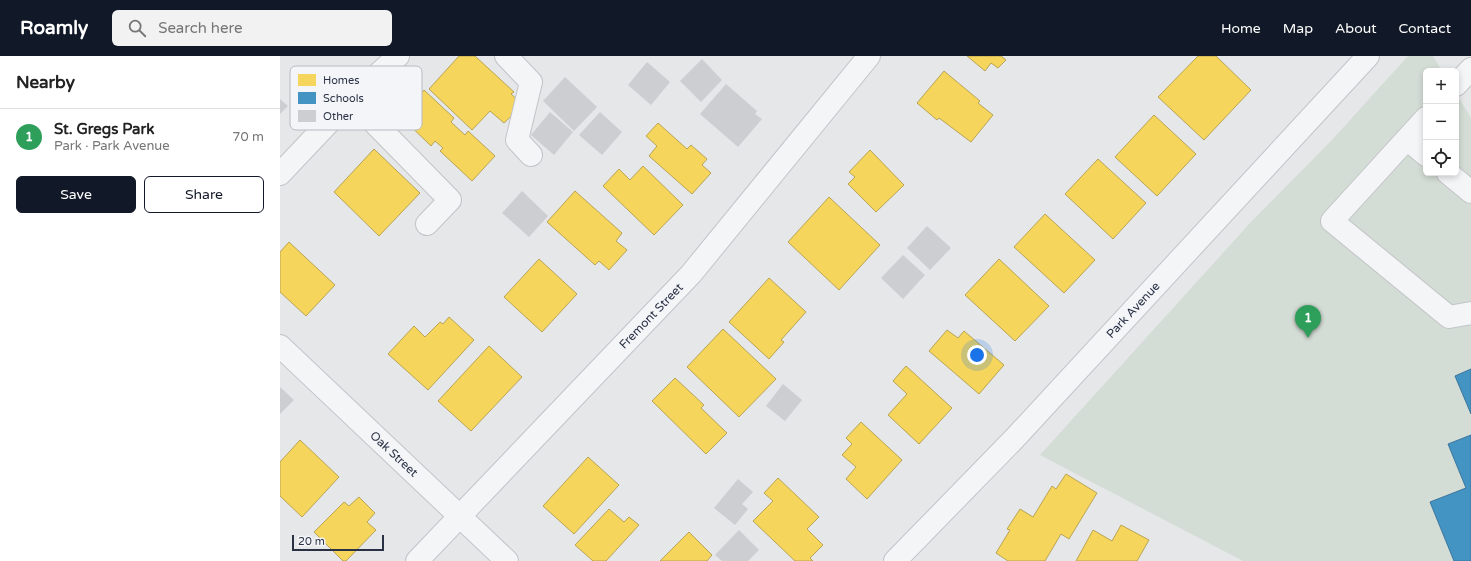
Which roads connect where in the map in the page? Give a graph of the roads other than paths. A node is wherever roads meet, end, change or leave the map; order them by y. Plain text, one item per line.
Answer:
1 (398, 56) edge
2 (506, 56) edge
3 (870, 56) edge
4 (1368, 56) edge
5 (1464, 56) edge
6 (387, 66) edge
7 (1471, 69) edge
8 (1459, 82) edge
9 (1423, 121) edge
10 (322, 130) edge
11 (383, 130) edge
12 (1407, 139) junction
13 (1423, 152) edge
14 (531, 154) dead end
15 (280, 174) edge
16 (1452, 176) edge
17 (1471, 192) edge
18 (427, 224) dead end
19 (1471, 313) edge
20 (280, 346) edge
21 (460, 516) junction
22 (900, 560) edge
23 (417, 561) edge
24 (507, 561) edge

1 - 6 street
2 - 14 street
3 - 21 street, Fremont Street
4 - 22 street, Park Avenue
5 - 7 street
7 - 8 street
9 - 12 street
10 - 15 street
11 - 18 street
12 - 13 street
12 - 19 street
16 - 17 street
20 - 21 street, Oak Street
21 - 23 street, Fremont Street
21 - 24 street, Oak Street

